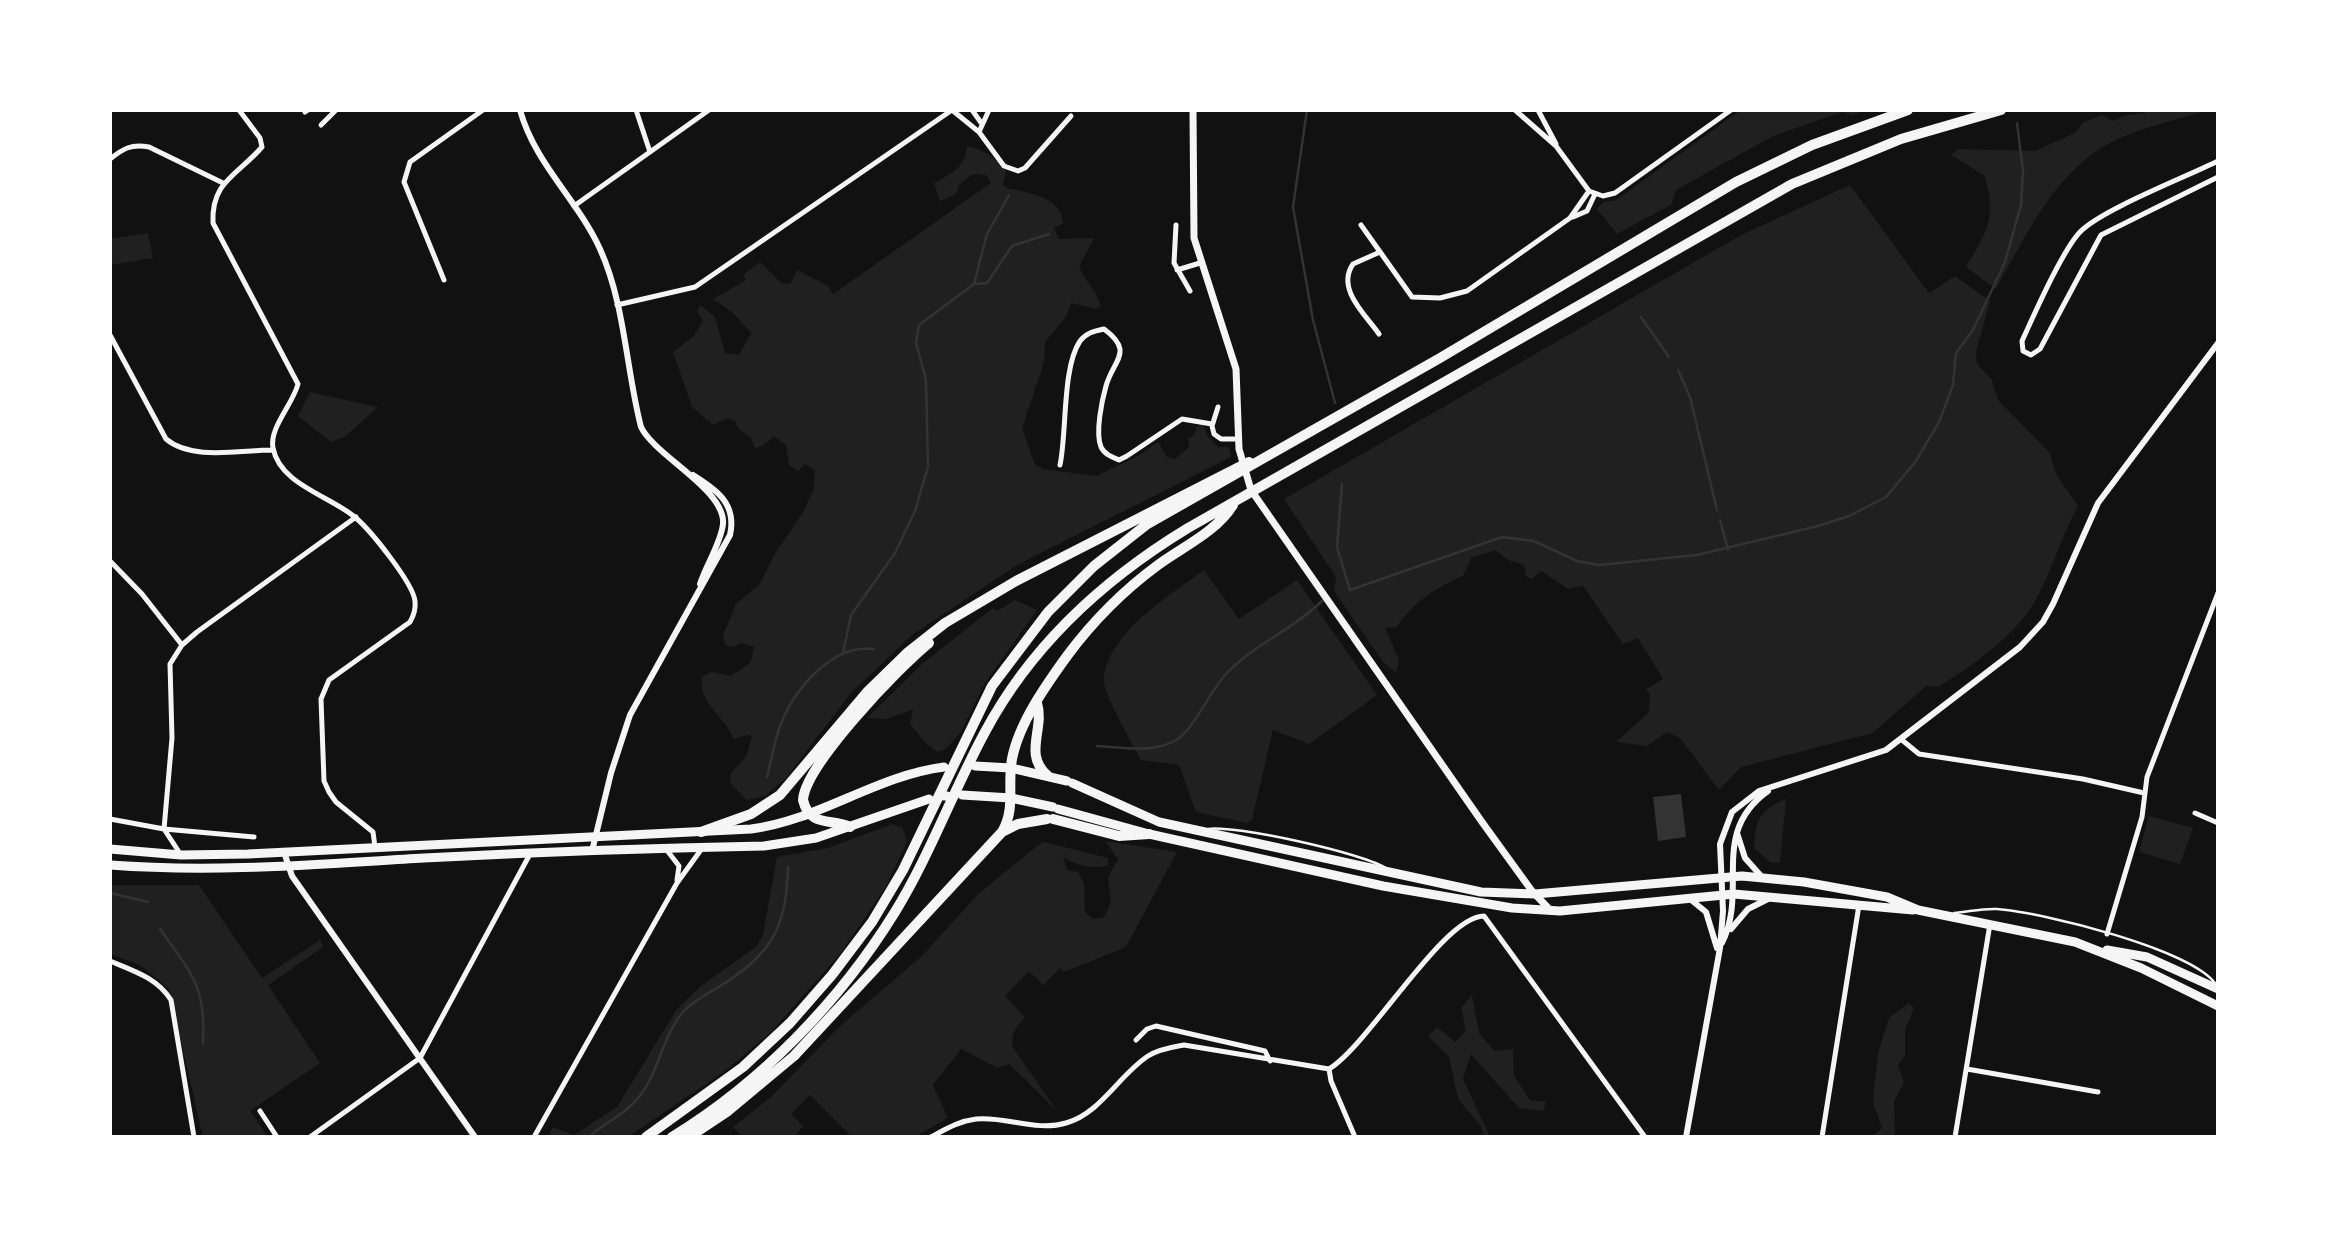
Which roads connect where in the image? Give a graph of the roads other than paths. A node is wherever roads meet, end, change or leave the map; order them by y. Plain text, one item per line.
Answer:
1 (239, 110) edge
2 (336, 110) edge
3 (482, 110) edge
4 (520, 110) edge
5 (636, 110) edge
6 (709, 110) edge
7 (952, 110) edge
8 (972, 110) edge
9 (989, 110) edge
10 (1193, 110) edge
11 (1515, 110) edge
12 (1538, 110) edge
13 (1908, 110) edge
14 (2001, 110) edge
15 (1729, 111) edge
16 (1071, 116) dead end
17 (982, 124) junction
18 (321, 125) dead end
19 (979, 132) junction
20 (1556, 146) junction
21 (650, 152) junction
22 (110, 159) edge
23 (2218, 162) edge
24 (2218, 177) edge
25 (223, 183) junction
26 (1592, 193) junction
27 (574, 206) junction
28 (2093, 222) junction
29 (1175, 225) dead end
30 (1362, 225) dead end
31 (2103, 233) junction
32 (1380, 252) junction
33 (1200, 263) junction
34 (1177, 270) junction
35 (444, 279) dead end
36 (1190, 291) dead end
37 (617, 305) junction
38 (1379, 334) dead end
39 (110, 335) edge
40 (2218, 343) edge
41 (1218, 407) dead end
42 (1212, 424) junction
43 (1238, 439) junction
44 (273, 450) junction
45 (1060, 465) dead end
46 (1218, 480) junction
47 (1233, 505) junction
48 (356, 517) junction
49 (110, 561) edge
50 (2217, 598) edge
51 (974, 605) junction
52 (182, 645) junction
53 (1037, 704) junction
54 (1902, 740) junction
55 (975, 766) dead end
56 (944, 767) dead end
57 (1011, 768) junction
58 (1047, 775) junction
59 (1775, 786) junction
60 (2144, 793) junction
61 (962, 795) dead end
62 (1011, 798) junction
63 (929, 799) dead end
64 (1052, 813) junction
65 (2195, 813) dead end
66 (810, 815) junction
67 (110, 819) edge
68 (1739, 821) junction
69 (2218, 823) edge
70 (850, 827) junction
71 (164, 829) junction
72 (701, 832) junction
73 (1002, 832) junction
74 (1149, 834) joint
75 (595, 836) junction
76 (254, 837) dead end
77 (703, 847) junction
78 (375, 848) junction
79 (110, 849) edge
80 (666, 849) junction
81 (592, 850) junction
82 (284, 852) junction
83 (530, 853) junction
84 (181, 855) junction
85 (110, 865) edge
86 (288, 867) junction
87 (1720, 877) junction
88 (1732, 877) junction
89 (1764, 877) junction
90 (677, 883) junction
91 (1535, 894) junction
92 (1727, 895) junction
93 (1780, 896) junction
94 (1684, 898) junction
95 (1859, 905) junction
96 (1918, 910) junction
97 (1551, 911) junction
98 (1941, 914) junction
99 (1990, 923) junction
100 (2107, 934) junction
101 (1725, 938) junction
102 (2095, 948) junction
103 (1719, 951) junction
104 (110, 961) edge
105 (2218, 988) edge
106 (2218, 1006) edge
107 (1136, 1040) dead end
108 (420, 1058) junction
109 (1270, 1061) junction
110 (1329, 1069) junction
111 (1967, 1069) junction
112 (2098, 1091) dead end
113 (260, 1111) dead end
114 (194, 1137) edge
115 (277, 1137) edge
116 (310, 1137) edge
117 (475, 1137) edge
118 (534, 1137) edge
119 (646, 1137) edge
120 (673, 1137) edge
121 (689, 1137) edge
122 (931, 1137) edge
123 (1355, 1137) edge
124 (1645, 1137) edge
125 (1686, 1137) edge
126 (1822, 1137) edge
127 (1955, 1137) edge

1 - 25 street
2 - 18 street
3 - 35 street
4 - 27 street
5 - 21 street
6 - 21 street
7 - 19 street
7 - 37 street
8 - 17 street
9 - 17 street
10 - 33 main road
11 - 20 street
12 - 20 street
13 - 46 highway
14 - 47 highway
15 - 26 street
16 - 19 street
17 - 19 street
20 - 26 street
21 - 27 street
22 - 25 street
23 - 28 street
24 - 31 street
25 - 44 street
26 - 32 street
27 - 37 street
28 - 31 street
28 - 31 street
29 - 34 street
30 - 32 street
32 - 38 street
33 - 34 street
33 - 43 main road
34 - 36 street
37 - 75 street
39 - 44 street
40 - 54 street
41 - 42 street
42 - 43 street
42 - 45 street
43 - 91 main road
44 - 48 street
46 - 51 highway
46 - 119 highway
47 - 53 highway
47 - 120 highway
48 - 52 street
48 - 78 street
49 - 52 street
50 - 60 street
51 - 66 highway
51 - 72 highway
52 - 71 street
53 - 57 highway
53 - 58 highway
54 - 59 street
54 - 60 street
55 - 57 highway
56 - 66 highway
57 - 58 highway
57 - 62 highway
58 - 91 highway
59 - 68 street
59 - 87 street
60 - 100 street
61 - 62 highway
62 - 64 highway
62 - 73 highway
63 - 70 highway
64 - 73 highway
64 - 74 highway
65 - 69 street
66 - 70 highway
66 - 72 highway
67 - 71 street
68 - 88 street
68 - 89 street
70 - 77 highway
71 - 76 street
71 - 84 street
72 - 75 highway
73 - 121 highway
74 - 97 highway
75 - 78 highway
75 - 81 street
77 - 80 highway
77 - 90 street
78 - 82 highway
79 - 84 highway
80 - 81 highway
80 - 90 street
81 - 83 highway
82 - 84 highway
82 - 86 street
83 - 86 highway
83 - 108 street
85 - 86 highway
86 - 108 street
87 - 88 highway
87 - 91 highway
87 - 92 street
88 - 89 highway
88 - 92 street
89 - 96 highway
90 - 118 street
91 - 97 main road
92 - 93 highway
92 - 94 highway
92 - 101 street
92 - 103 street
93 - 95 highway
93 - 101 street
94 - 97 highway
94 - 103 street
95 - 96 highway
95 - 126 street
96 - 98 highway
98 - 99 highway
98 - 100 lane
99 - 102 highway
99 - 111 street
100 - 105 lane
101 - 103 street
102 - 105 highway
102 - 106 highway
103 - 125 street
104 - 114 street
107 - 109 street
108 - 116 street
108 - 117 street
109 - 110 street
109 - 122 street
110 - 123 street
110 - 124 street
111 - 112 street
111 - 127 street
113 - 115 street

